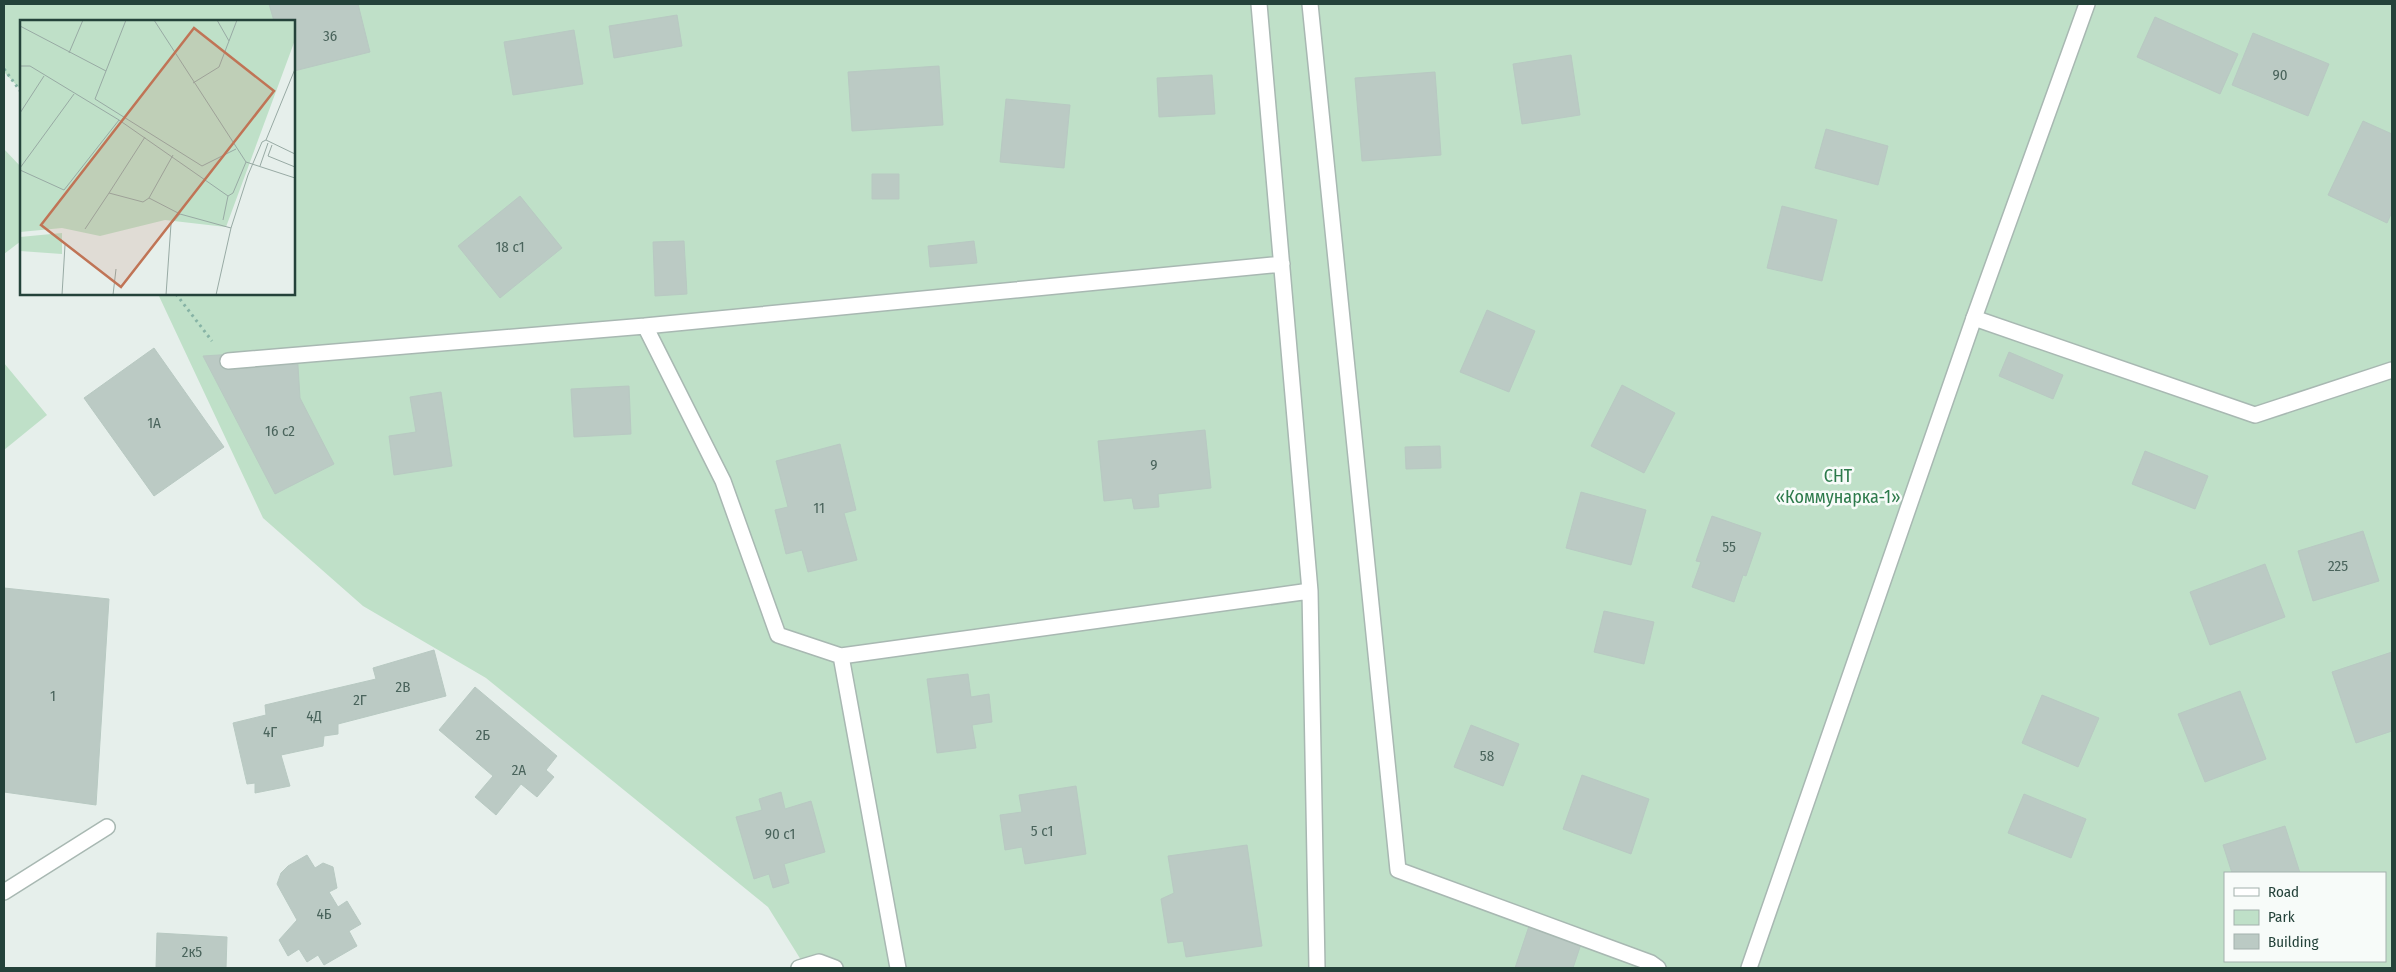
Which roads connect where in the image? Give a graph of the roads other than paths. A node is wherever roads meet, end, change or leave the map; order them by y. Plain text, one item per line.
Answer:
1 (1258, 4) edge
2 (1310, 4) edge
3 (2088, 4) edge
4 (1282, 264) junction
5 (1974, 318) junction
6 (645, 326) junction
7 (228, 360) road end
8 (2392, 370) edge
9 (1310, 591) junction
10 (841, 656) junction
11 (107, 827) dead end
12 (4, 892) edge
13 (799, 968) edge
14 (835, 968) edge
15 (898, 968) edge
16 (1318, 968) edge
17 (1658, 968) edge
18 (1749, 968) edge

1 - 4 street
2 - 17 street
3 - 5 street
4 - 6 street
4 - 9 street
5 - 8 street
5 - 18 street
6 - 7 street
6 - 10 street
9 - 10 street
9 - 16 street
10 - 15 street
11 - 12 street
13 - 14 street

